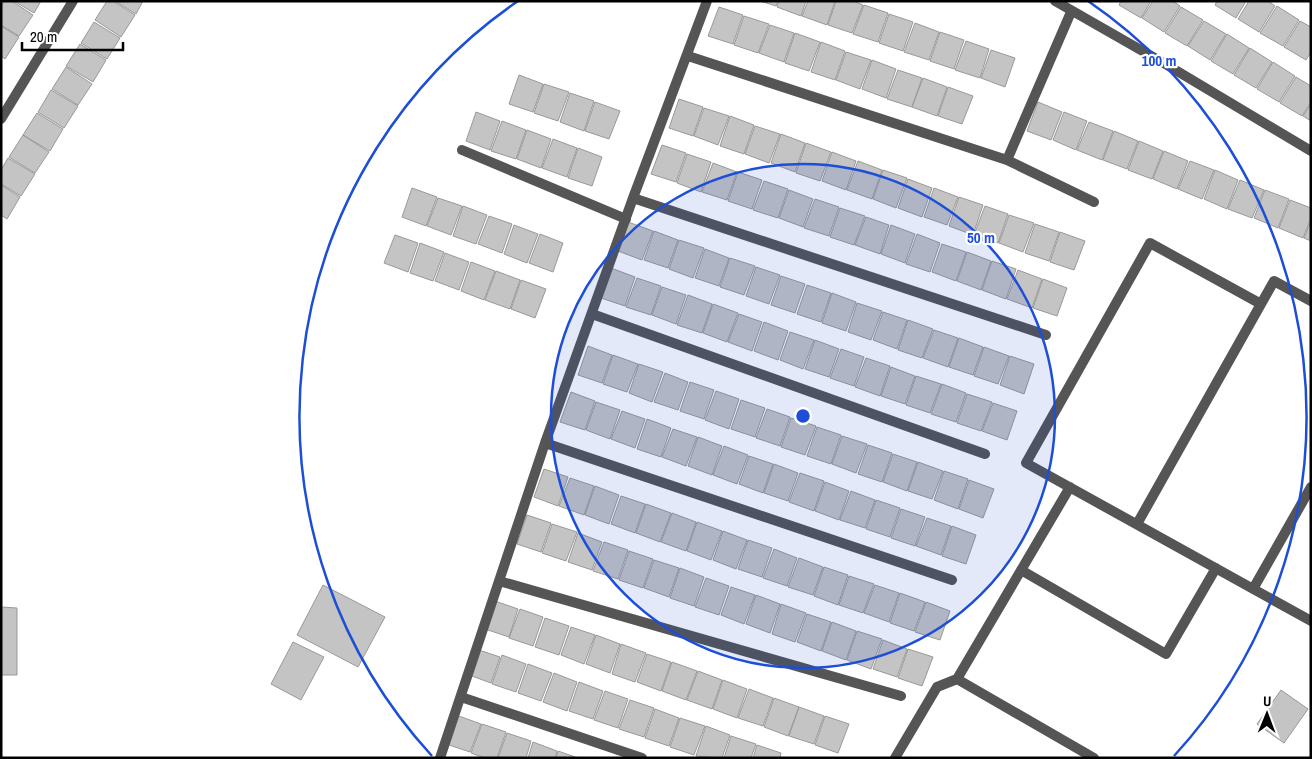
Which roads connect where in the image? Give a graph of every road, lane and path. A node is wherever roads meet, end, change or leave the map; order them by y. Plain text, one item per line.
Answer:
1 (73, 1) edge
2 (707, 1) edge
3 (1055, 1) edge
4 (1072, 12) junction
5 (688, 56) junction
6 (1, 119) edge
7 (462, 150) dead end
8 (1311, 151) edge
9 (1007, 160) junction
10 (633, 198) junction
11 (1094, 202) dead end
12 (626, 219) junction
13 (1311, 301) edge
14 (1261, 304) junction
15 (592, 314) junction
16 (1046, 335) dead end
17 (545, 443) junction
18 (985, 454) dead end
19 (1070, 487) junction
20 (1311, 487) edge
21 (1137, 524) junction
22 (1216, 568) junction
23 (1021, 570) junction
24 (952, 580) dead end
25 (500, 582) junction
26 (1253, 589) junction
27 (1311, 621) edge
28 (957, 678) junction
29 (901, 696) dead end
30 (461, 697) junction
31 (440, 758) edge
32 (642, 758) edge
33 (895, 758) edge
34 (1094, 758) edge

1 - 6 street
2 - 5 street
3 - 4 street
4 - 8 street
4 - 9 street
5 - 9 street
5 - 10 street
7 - 12 street
9 - 11 street
10 - 12 street
10 - 16 street
12 - 15 street
13 - 14 street
14 - 19 street
14 - 21 street
15 - 17 street
15 - 18 street
17 - 24 street
17 - 25 street
19 - 21 street
19 - 23 street
20 - 26 street
21 - 22 street
22 - 23 street
22 - 26 street
23 - 28 street
25 - 29 street
25 - 30 street
26 - 27 street
28 - 33 street
28 - 34 street
30 - 31 street
30 - 32 street

